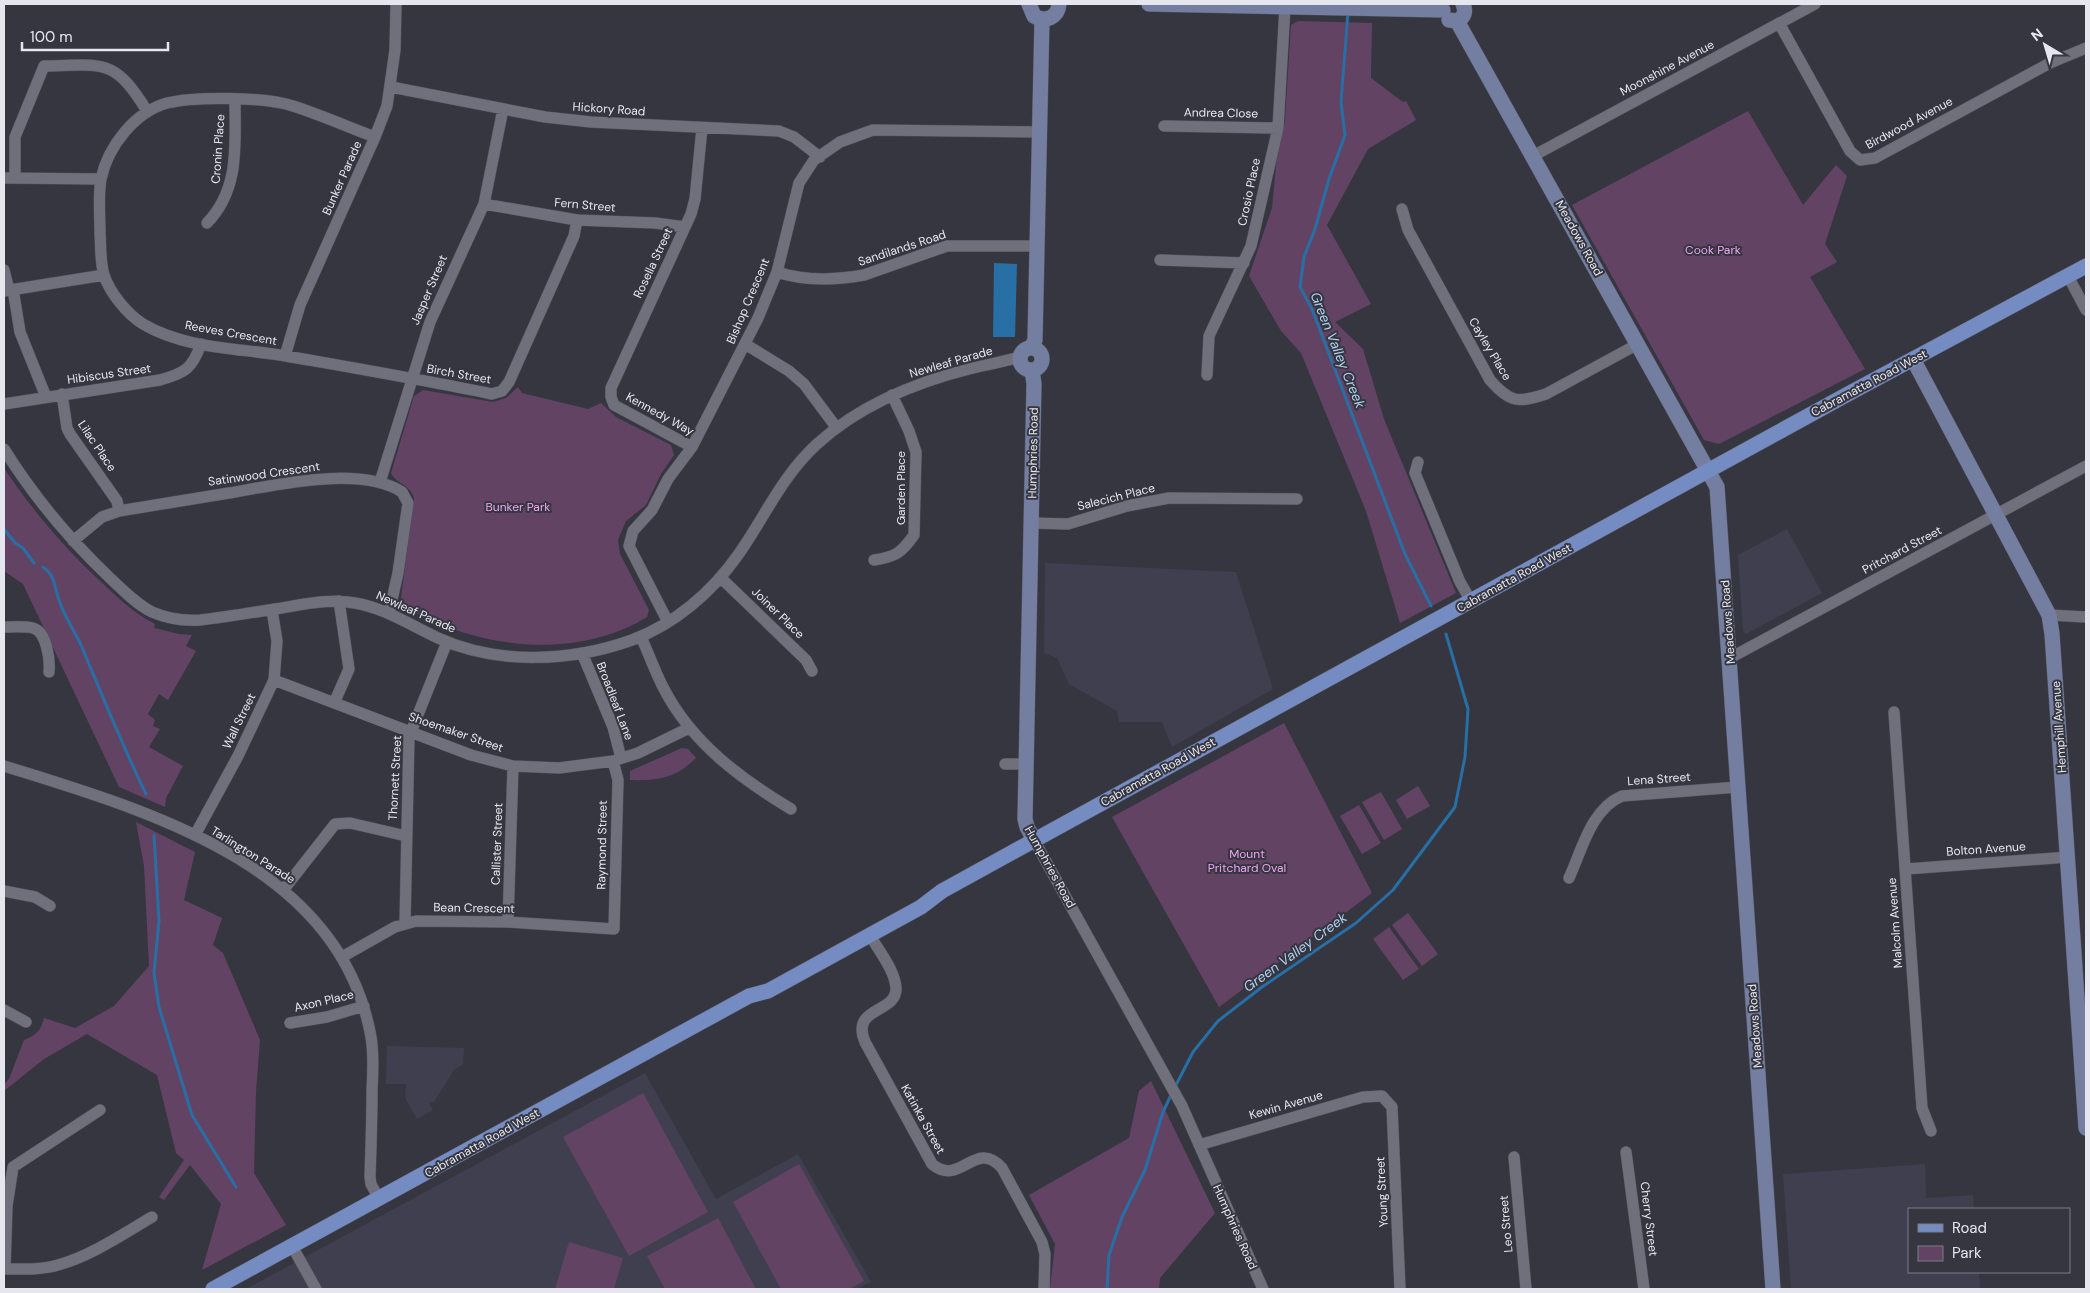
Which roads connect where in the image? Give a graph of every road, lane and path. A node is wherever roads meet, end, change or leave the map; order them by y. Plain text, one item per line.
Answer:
1 (396, 4) edge
2 (1029, 4) edge
3 (1061, 4) edge
4 (1149, 4) edge
5 (1463, 4) edge
6 (1815, 4) edge
7 (1286, 7) junction
8 (1445, 7) edge
9 (1042, 20) junction
10 (1457, 21) junction
11 (1779, 23) junction
12 (2086, 48) edge
13 (391, 87) junction
14 (235, 100) junction
15 (503, 110) junction
16 (147, 111) junction
17 (1164, 126) dead end
18 (702, 128) junction
19 (1278, 128) junction
20 (1040, 132) junction
21 (375, 137) junction
22 (1533, 156) junction
23 (820, 157) junction
24 (9, 178) edge
25 (101, 179) junction
26 (484, 204) junction
27 (1402, 209) dead end
28 (577, 220) junction
29 (207, 223) dead end
30 (685, 227) junction
31 (1037, 246) junction
32 (1160, 260) dead end
33 (1244, 263) junction
34 (2086, 266) edge
35 (4, 270) edge
36 (777, 272) junction
37 (104, 275) junction
38 (2068, 276) junction
39 (9, 290) edge
40 (2086, 310) edge
41 (201, 344) junction
42 (745, 344) junction
43 (1638, 344) junction
44 (1031, 348) junction
45 (285, 356) junction
46 (1019, 358) junction
47 (1913, 359) junction
48 (1032, 370) junction
49 (1207, 375) dead end
50 (412, 380) junction
51 (62, 394) junction
52 (892, 395) junction
53 (46, 397) junction
54 (4, 404) edge
55 (614, 405) joint
56 (836, 427) junction
57 (692, 447) junction
58 (4, 449) edge
59 (1418, 462) dead end
60 (2086, 466) edge
61 (1709, 471) junction
62 (380, 482) junction
63 (1298, 499) dead end
64 (119, 511) junction
65 (1996, 515) junction
66 (1031, 523) junction
67 (73, 541) junction
68 (874, 560) dead end
69 (720, 578) junction
70 (339, 601) junction
71 (1471, 601) junction
72 (272, 610) junction
73 (389, 613) junction
74 (2049, 615) junction
75 (2086, 617) edge
76 (668, 622) junction
77 (4, 627) edge
78 (641, 637) junction
79 (446, 642) junction
80 (582, 653) junction
81 (1730, 658) junction
82 (812, 671) dead end
83 (49, 672) dead end
84 (274, 680) junction
85 (335, 702) junction
86 (1894, 712) dead end
87 (689, 728) junction
88 (411, 732) junction
89 (617, 760) junction
90 (1005, 764) dead end
91 (1026, 764) junction
92 (4, 766) edge
93 (513, 766) junction
94 (1738, 787) junction
95 (791, 810) dead end
96 (194, 835) junction
97 (406, 836) junction
98 (1034, 840) junction
99 (2068, 857) junction
100 (1906, 869) junction
101 (1569, 878) dead end
102 (284, 889) junction
103 (4, 891) edge
104 (942, 891) junction
105 (50, 906) dead end
106 (508, 922) junction
107 (405, 923) junction
108 (614, 929) joint
109 (870, 935) junction
110 (342, 957) junction
111 (750, 996) junction
112 (364, 1006) junction
113 (4, 1010) edge
114 (26, 1022) dead end
115 (290, 1023) dead end
116 (1382, 1096) joint
117 (100, 1110) dead end
118 (2086, 1128) edge
119 (1930, 1131) dead end
120 (1198, 1145) junction
121 (1626, 1152) dead end
122 (1514, 1157) dead end
123 (379, 1199) junction
124 (152, 1217) dead end
125 (292, 1246) junction
126 (4, 1269) edge
127 (213, 1289) edge
128 (316, 1289) edge
129 (1044, 1289) edge
130 (1263, 1289) edge
131 (1400, 1289) edge
132 (1526, 1289) edge
133 (1644, 1289) edge
134 (1773, 1289) edge

1 - 13 street, Bunker Parade
2 - 9 main road
3 - 9 main road
4 - 7 main road
5 - 10 main road
6 - 11 street, Moonshine Avenue
7 - 8 main road
7 - 19 street, Crosio Place
8 - 10 main road
9 - 20 main road
10 - 22 main road, Meadows Road
11 - 12 street, Birdwood Avenue
11 - 22 street, Moonshine Avenue
13 - 15 street, Hickory Road
13 - 21 street, Bunker Parade
14 - 16 street, Reeves Crescent
14 - 21 street, Reeves Crescent
14 - 29 street, Cronin Place
15 - 18 street, Hickory Road
15 - 26 street, Jasper Street
16 - 24 street
16 - 25 street, Reeves Crescent
17 - 19 street, Andrea Close
18 - 23 street, Hickory Road
18 - 30 street, Rosella Street
19 - 33 street, Crosio Place
20 - 23 street, Bishop Crescent
20 - 31 main road
21 - 45 street, Bunker Parade
22 - 43 main road, Meadows Road
23 - 36 street, Bishop Crescent
24 - 25 street
25 - 37 street, Reeves Crescent
26 - 28 street, Fern Street
26 - 50 street, Jasper Street
27 - 43 street, Cayley Place
28 - 30 street, Fern Street
28 - 50 street, Birch Street
30 - 55 street, Rosella Street
31 - 36 street, Sandilands Road
31 - 44 main road
32 - 33 street
33 - 49 street, Crosio Place
34 - 38 main road, Cabramatta Road West
35 - 39 street
36 - 42 street, Bishop Crescent
37 - 39 street
37 - 41 street, Reeves Crescent
38 - 40 street
38 - 47 main road, Cabramatta Road West
39 - 53 street
41 - 45 street, Reeves Crescent
41 - 51 street, Hibiscus Street
42 - 56 street
42 - 57 street, Bishop Crescent
43 - 61 main road, Meadows Road
44 - 46 main road
44 - 48 main road
45 - 50 street, Birch Street
46 - 48 main road
46 - 52 street, Newleaf Parade
47 - 61 main road, Cabramatta Road West
47 - 65 main road, Hemphill Avenue
48 - 66 main road, Humphries Road
50 - 62 street, Jasper Street
51 - 53 street, Hibiscus Street
51 - 64 street, Lilac Place
52 - 56 street, Newleaf Parade
52 - 68 street, Garden Place
53 - 54 street, Hibiscus Street
55 - 57 street, Kennedy Way
56 - 69 street, Newleaf Parade
57 - 76 street, Bishop Crescent
58 - 67 street, Newleaf Parade
59 - 71 street
60 - 65 street, Pritchard Street
61 - 71 main road, Cabramatta Road West
61 - 81 main road, Meadows Road
62 - 64 street, Satinwood Crescent
62 - 73 street, Satinwood Crescent
63 - 66 street, Salecich Place
64 - 67 street, Satinwood Crescent
65 - 74 main road, Hemphill Avenue
65 - 81 street, Pritchard Street
66 - 91 main road, Humphries Road
67 - 72 street, Newleaf Parade
69 - 76 street, Newleaf Parade
69 - 82 street, Joiner Place
70 - 72 street, Newleaf Parade
70 - 73 street, Newleaf Parade
70 - 85 street
71 - 98 main road, Cabramatta Road West
72 - 84 street, Wall Street
73 - 79 street, Newleaf Parade
74 - 75 street
74 - 99 main road, Hemphill Avenue
76 - 78 street, Newleaf Parade
77 - 83 street
78 - 80 street, Newleaf Parade
78 - 87 street
79 - 80 street, Newleaf Parade
79 - 88 street, Thornett Street
80 - 89 street, Broadleaf Lane
81 - 94 main road, Meadows Road
84 - 85 street, Shoemaker Street
84 - 96 street, Wall Street
85 - 88 street, Shoemaker Street
86 - 100 street, Malcolm Avenue
87 - 89 street, Shoemaker Street
87 - 95 street
88 - 93 street, Shoemaker Street
88 - 97 street, Thornett Street
89 - 93 street, Shoemaker Street
89 - 108 street, Raymond Street
90 - 91 street
91 - 98 main road, Humphries Road
92 - 96 street, Tarlington Parade
93 - 106 street, Callister Street
94 - 101 street, Lena Street
94 - 134 main road, Meadows Road
96 - 102 street, Tarlington Parade
97 - 102 street
97 - 107 street, Thornett Street
98 - 104 main road, Cabramatta Road West
98 - 120 street, Humphries Road
99 - 100 street, Bolton Avenue
99 - 118 main road, Hemphill Avenue
100 - 119 street, Malcolm Avenue
102 - 110 street, Tarlington Parade
103 - 105 street
104 - 109 main road, Cabramatta Road West
104 - 111 main road, Cabramatta Road West
106 - 107 street, Bean Crescent
106 - 108 street, Bean Crescent
107 - 110 street, Bean Crescent
109 - 111 main road, Cabramatta Road West
109 - 129 street, Katinka Street
110 - 112 street, Tarlington Parade
111 - 123 main road, Cabramatta Road West
112 - 115 street, Axon Place
112 - 123 street, Tarlington Parade
113 - 114 street
116 - 120 street, Kewin Avenue
116 - 131 street, Young Street
117 - 126 street
120 - 130 street, Humphries Road
121 - 133 street, Cherry Street
122 - 132 street, Leo Street
123 - 125 main road, Cabramatta Road West
124 - 126 street
125 - 127 main road, Cabramatta Road West
125 - 128 street

